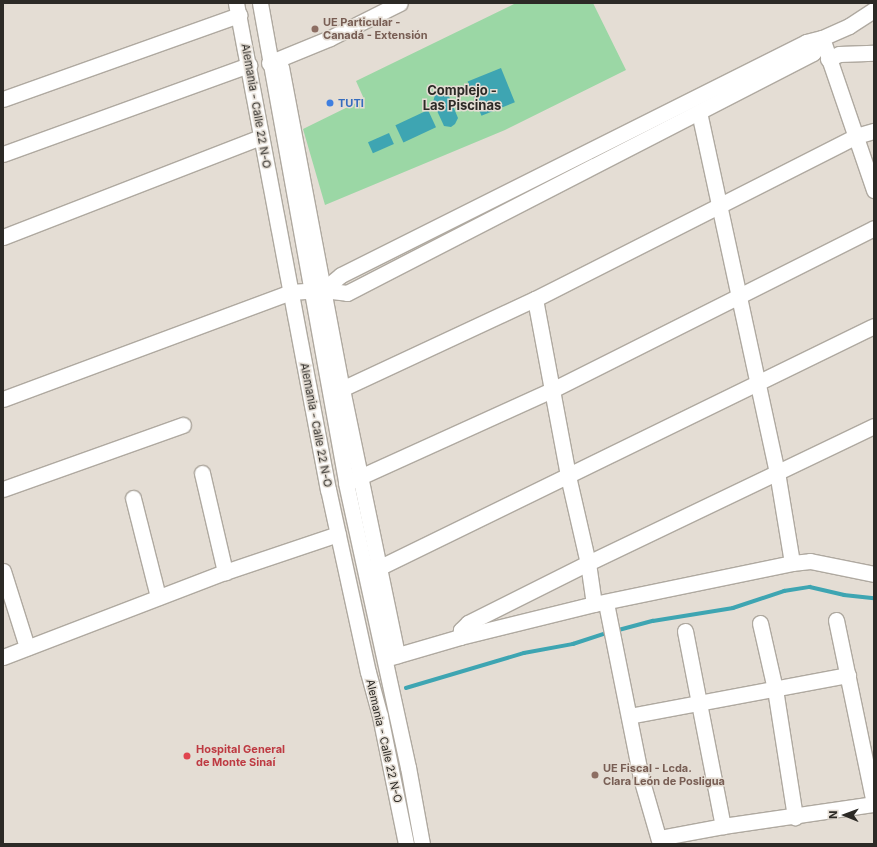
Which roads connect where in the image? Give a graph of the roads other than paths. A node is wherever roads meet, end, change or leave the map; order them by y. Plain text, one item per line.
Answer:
1 (260, 3) edge
2 (400, 3) edge
3 (237, 9) edge
4 (874, 10) edge
5 (822, 38) junction
6 (874, 53) edge
7 (828, 59) junction
8 (274, 61) junction
9 (249, 65) junction
10 (3, 99) edge
11 (699, 112) junction
12 (874, 131) edge
13 (856, 136) junction
14 (261, 137) junction
15 (3, 154) edge
16 (874, 190) edge
17 (719, 204) junction
18 (874, 228) edge
19 (3, 237) edge
20 (317, 291) junction
21 (291, 292) junction
22 (738, 297) junction
23 (535, 300) junction
24 (874, 326) edge
25 (757, 383) junction
26 (552, 390) junction
27 (336, 392) junction
28 (3, 398) edge
29 (183, 424) dead end
30 (874, 426) edge
31 (777, 472) junction
32 (202, 473) dead end
33 (568, 476) junction
34 (353, 480) junction
35 (3, 489) edge
36 (133, 498) dead end
37 (338, 534) junction
38 (588, 563) junction
39 (792, 563) junction
40 (3, 571) edge
41 (372, 571) junction
42 (225, 572) junction
43 (874, 574) edge
44 (158, 597) junction
45 (600, 603) junction
46 (836, 620) dead end
47 (760, 623) dead end
48 (685, 631) dead end
49 (460, 637) junction
50 (27, 648) junction
51 (3, 657) edge
52 (391, 657) junction
53 (848, 675) junction
54 (775, 690) junction
55 (699, 704) junction
56 (629, 716) junction
57 (874, 804) edge
58 (795, 816) junction
59 (723, 826) junction
60 (659, 841) edge
61 (406, 844) edge
62 (422, 844) edge

1 - 8 street, Alemania - Calle 22 N-O
2 - 8 street
3 - 9 street, Alemania - Calle 22 N-O
3 - 10 street
4 - 5 street
5 - 7 street
5 - 11 street
5 - 20 street
6 - 7 street
7 - 13 street
8 - 20 street, Alemania - Calle 22 N-O
9 - 14 street, Alemania - Calle 22 N-O
9 - 15 street
11 - 17 street
11 - 20 street
12 - 13 street
13 - 16 street
13 - 17 street
14 - 19 street
14 - 21 street, Alemania - Calle 22 N-O
17 - 22 street
17 - 23 street
18 - 22 street
20 - 21 street
20 - 27 street, Alemania - Calle 22 N-O
21 - 28 street
21 - 37 street, Alemania - Calle 22 N-O
22 - 25 street
22 - 26 street
23 - 26 street
23 - 27 street
24 - 25 street
25 - 31 street
25 - 33 street
26 - 33 street
26 - 34 street
27 - 34 street, Alemania - Calle 22 N-O
29 - 35 street
30 - 31 street
31 - 38 street
31 - 39 street
32 - 42 street
33 - 38 street
33 - 41 street
34 - 41 street, Alemania - Calle 22 N-O
36 - 44 street
37 - 42 street
37 - 61 street, Alemania - Calle 22 N-O
38 - 45 street
38 - 49 street
39 - 43 street
39 - 45 street
40 - 50 street
41 - 52 street, Alemania - Calle 22 N-O
42 - 44 street
44 - 50 street
45 - 49 street
45 - 56 street
46 - 53 street
47 - 54 street
48 - 55 street
49 - 52 street
50 - 51 street
52 - 62 street, Alemania - Calle 22 N-O
53 - 54 street
53 - 57 street
54 - 55 street
54 - 58 street
55 - 56 street
55 - 59 street
56 - 60 street
57 - 58 street
58 - 59 street
59 - 60 street

